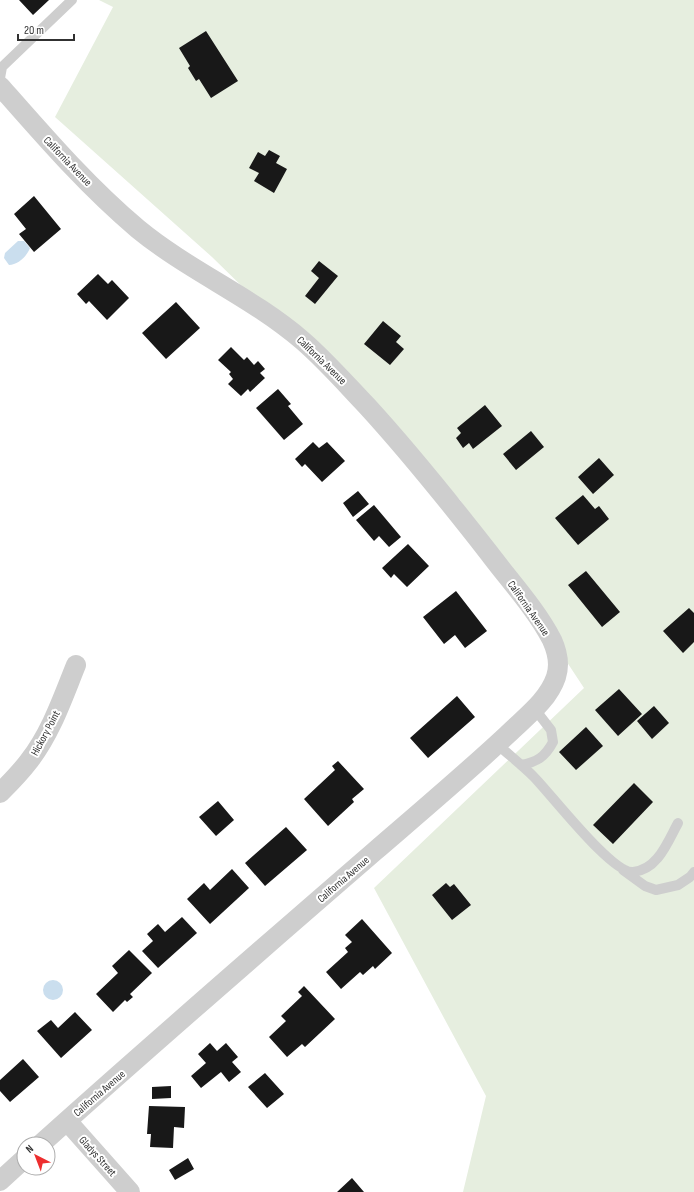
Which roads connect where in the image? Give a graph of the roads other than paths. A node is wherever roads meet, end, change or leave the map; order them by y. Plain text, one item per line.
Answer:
1 (72, 0) edge
2 (0, 78) edge
3 (0, 86) edge
4 (76, 665) dead end
5 (534, 708) junction
6 (498, 744) junction
7 (521, 765) junction
8 (0, 793) edge
9 (678, 822) dead end
10 (622, 868) junction
11 (694, 872) edge
12 (67, 1121) junction
13 (50, 1136) edge
14 (16, 1166) edge
15 (0, 1181) edge
16 (130, 1192) edge

1 - 2 lane
3 - 5 street, California Avenue
4 - 8 street, Hickory Point
5 - 6 street, California Avenue
5 - 7 lane
6 - 7 lane
6 - 12 street, California Avenue
7 - 10 lane
9 - 10 lane
10 - 11 lane
12 - 13 street, California Avenue
12 - 16 street, Gladys Street
14 - 15 street

